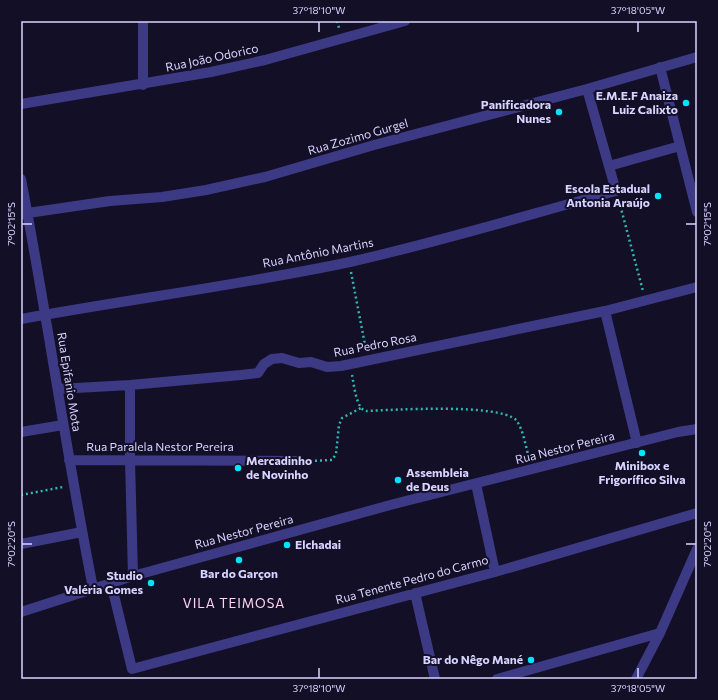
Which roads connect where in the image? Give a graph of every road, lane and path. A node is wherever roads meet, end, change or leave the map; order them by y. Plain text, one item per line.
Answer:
1 (143, 21) edge
2 (405, 21) edge
3 (697, 57) edge
4 (660, 68) junction
5 (143, 85) junction
6 (587, 89) junction
7 (21, 104) edge
8 (680, 146) junction
9 (609, 166) junction
10 (692, 173) edge
11 (21, 179) edge
12 (616, 191) junction
13 (697, 212) edge
14 (24, 214) edge
15 (350, 262) junction
16 (697, 287) edge
17 (646, 300) junction
18 (605, 311) junction
19 (45, 314) junction
20 (21, 319) edge
21 (368, 361) junction
22 (349, 365) junction
23 (130, 385) junction
24 (58, 390) junction
25 (360, 408) junction
26 (63, 425) junction
27 (697, 429) edge
28 (21, 432) edge
29 (637, 443) junction
30 (69, 460) junction
31 (130, 460) junction
32 (299, 461) joint
33 (532, 469) junction
34 (476, 484) junction
35 (74, 485) junction
36 (21, 495) edge
37 (697, 513) edge
38 (82, 532) junction
39 (21, 544) edge
40 (697, 549) edge
41 (495, 572) junction
42 (133, 576) junction
43 (111, 583) junction
44 (93, 588) junction
45 (415, 593) junction
46 (21, 612) edge
47 (660, 633) junction
48 (435, 679) edge
49 (497, 679) edge
50 (636, 679) edge

1 - 5 street
2 - 5 street, Rua João Odorico
3 - 4 street, Rua Zozimo Gurgel
4 - 6 street, Rua Zozimo Gurgel
4 - 8 street
5 - 7 street, Rua João Odorico
6 - 9 street
6 - 14 street, Rua Zozimo Gurgel
8 - 9 street
8 - 10 street
9 - 12 street
10 - 13 street
11 - 14 street, Rua Epifanio Mota
12 - 15 street, Rua Antônio Martins
12 - 17 path
14 - 19 street, Rua Epifanio Mota
15 - 19 street, Rua Antônio Martins
15 - 21 path
16 - 17 street, Rua Pedro Rosa
17 - 18 street, Rua Pedro Rosa
18 - 21 street, Rua Pedro Rosa
18 - 29 street
19 - 20 street, Rua Antônio Martins
19 - 24 street, Rua Epifanio Mota
21 - 22 street, Rua Pedro Rosa
22 - 23 street, Rua Pedro Rosa
22 - 25 path
23 - 24 street, Rua Pedro Rosa
23 - 31 street
24 - 26 street, Rua Epifanio Mota
25 - 32 path
25 - 33 path
26 - 28 street
26 - 30 street, Rua Epifanio Mota
27 - 29 street, Rua Nestor Pereira
29 - 33 street, Rua Nestor Pereira
30 - 31 street, Rua Paralela Nestor Pereira
30 - 35 street, Rua Epifanio Mota
31 - 32 street, Rua Paralela Nestor Pereira
31 - 42 street
33 - 34 street, Rua Nestor Pereira
34 - 41 street
34 - 42 street, Rua Nestor Pereira
35 - 36 path
35 - 38 street, Rua Epifanio Mota
37 - 41 street, Rua Tenente Pedro do Carmo
38 - 39 street
38 - 44 street, Rua Epifanio Mota
40 - 47 street
41 - 45 street, Rua Tenente Pedro do Carmo
42 - 43 street, Rua Nestor Pereira
43 - 44 street, Rua Nestor Pereira
43 - 45 street, Rua Tenente Pedro do Carmo
44 - 46 street, Rua Nestor Pereira
45 - 48 street
47 - 49 street
47 - 50 street

